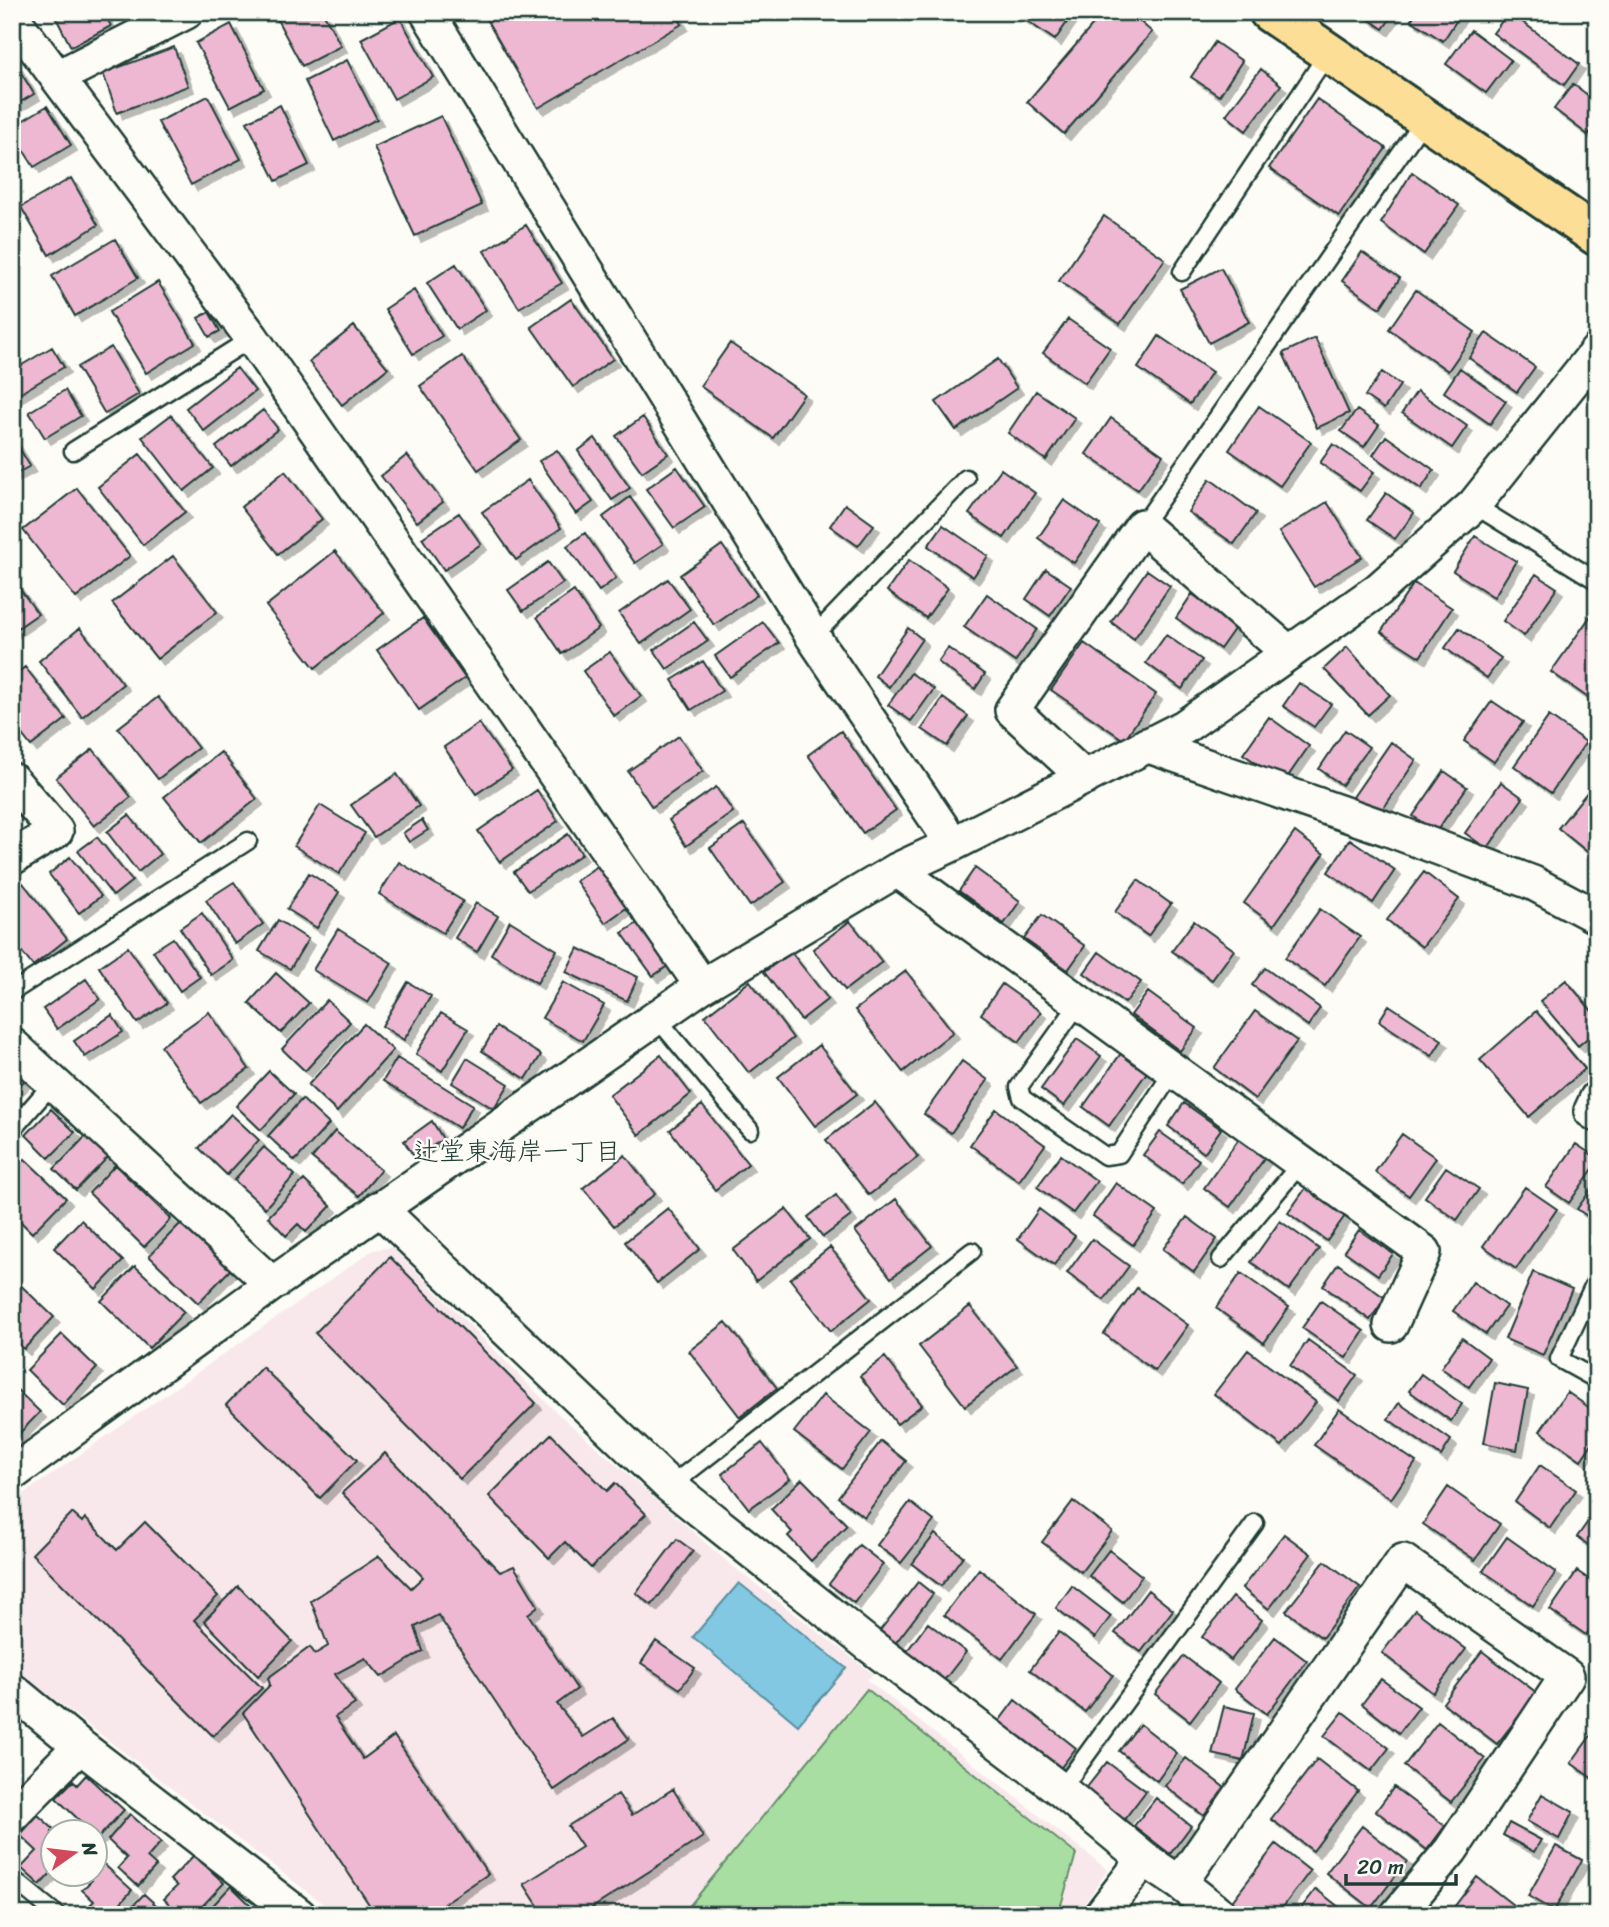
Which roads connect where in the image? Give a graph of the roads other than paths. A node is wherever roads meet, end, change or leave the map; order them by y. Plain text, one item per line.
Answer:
1 (186, 12) edge
2 (427, 12) edge
3 (1269, 12) edge
4 (12, 18) edge
5 (1328, 53) junction
6 (58, 77) junction
7 (1424, 120) junction
8 (1597, 236) edge
9 (1182, 272) dead end
10 (252, 338) junction
11 (1597, 351) edge
12 (72, 451) dead end
13 (966, 478) dead end
14 (1474, 505) junction
15 (1142, 526) junction
16 (1597, 581) edge
17 (813, 636) junction
18 (1288, 652) junction
19 (1146, 746) junction
20 (1085, 778) junction
21 (12, 780) edge
22 (248, 841) dead end
23 (953, 844) junction
24 (12, 858) edge
25 (897, 870) junction
26 (1597, 917) edge
27 (702, 986) junction
28 (12, 992) edge
29 (1080, 1002) junction
30 (656, 1017) junction
31 (12, 1045) edge
32 (1174, 1070) junction
33 (53, 1083) junction
34 (1597, 1098) edge
35 (1597, 1115) edge
36 (12, 1130) edge
37 (750, 1130) dead end
38 (1301, 1163) junction
39 (379, 1208) junction
40 (972, 1251) dead end
41 (1221, 1259) dead end
42 (1597, 1278) edge
43 (272, 1284) junction
44 (1391, 1325) dead end
45 (1597, 1380) edge
46 (12, 1474) edge
47 (670, 1486) junction
48 (1255, 1523) dead end
49 (12, 1690) edge
50 (80, 1746) junction
51 (1061, 1790) junction
52 (12, 1815) edge
53 (1143, 1859) junction
54 (12, 1878) edge
55 (1180, 1883) junction
56 (57, 1915) edge
57 (299, 1915) edge
58 (1101, 1915) edge
59 (1221, 1915) edge
60 (1397, 1915) edge

1 - 6 street
2 - 17 street
3 - 5 main road
4 - 6 street
5 - 7 main road
5 - 9 lane
6 - 10 street
7 - 8 main road
7 - 15 lane
10 - 12 lane
10 - 27 street
11 - 14 street
13 - 17 lane
14 - 16 lane
14 - 18 street
15 - 18 street
15 - 20 street
17 - 23 street
18 - 19 street
19 - 20 street
19 - 26 street
20 - 23 street
21 - 24 street
22 - 28 lane
23 - 25 street
25 - 27 street
25 - 29 street
27 - 30 street
29 - 32 street
29 - 32 lane
30 - 37 lane
30 - 39 street
31 - 33 street
32 - 38 street
33 - 36 lane
33 - 43 street
34 - 35 street
38 - 41 lane
38 - 44 street
39 - 43 street
39 - 47 street
40 - 47 lane
42 - 45 lane
43 - 46 street
47 - 51 street
48 - 51 lane
49 - 50 street
50 - 52 street
50 - 57 street
51 - 53 street
53 - 55 street
53 - 58 street
54 - 56 lane
55 - 59 street
55 - 60 street

